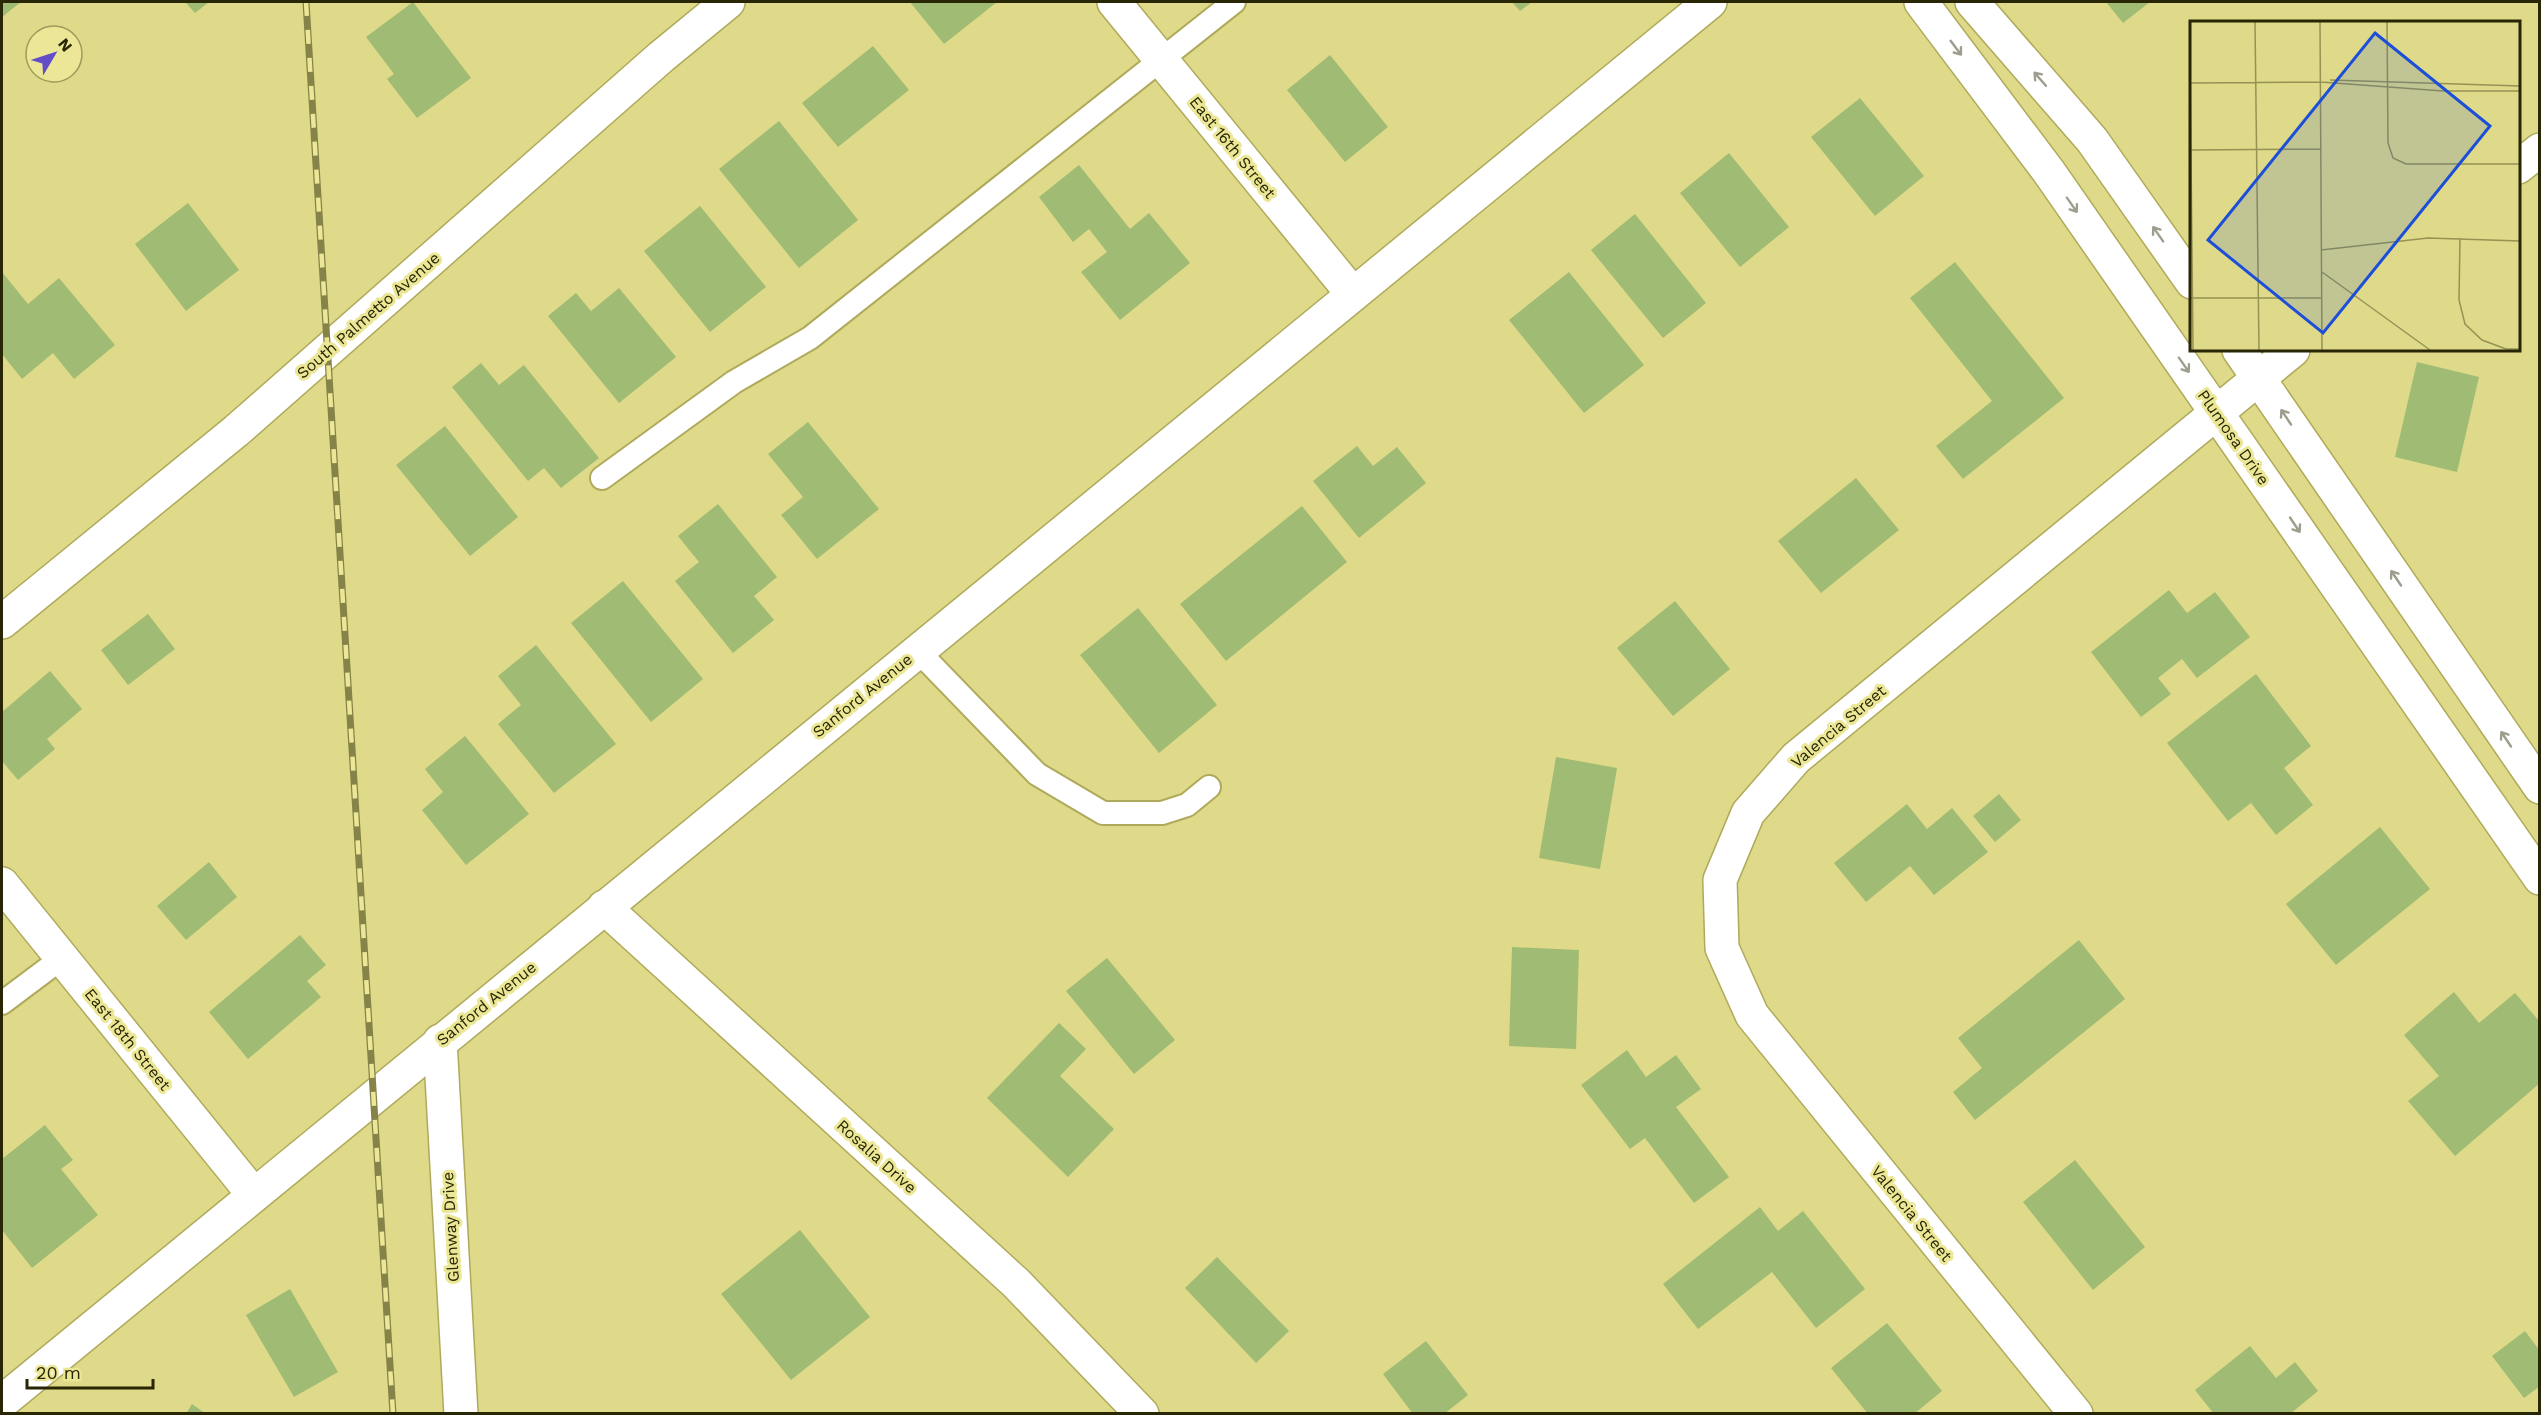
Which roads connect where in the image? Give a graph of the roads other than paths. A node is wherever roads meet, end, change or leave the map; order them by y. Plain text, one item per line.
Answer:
1 (728, 2) edge
2 (1113, 2) edge
3 (1234, 2) edge
4 (1710, 2) edge
5 (1921, 2) edge
6 (1972, 2) edge
7 (1162, 60) junction
8 (2540, 150) edge
9 (2520, 165) edge
10 (2190, 279) edge
11 (1352, 293) junction
12 (2240, 351) edge
13 (2292, 351) edge
14 (2259, 378) junction
15 (2217, 411) junction
16 (602, 478) dead end
17 (2, 622) edge
18 (917, 650) junction
19 (1209, 787) dead end
20 (2540, 787) edge
21 (2540, 878) edge
22 (2, 884) edge
23 (604, 907) junction
24 (62, 958) junction
25 (2, 1003) edge
26 (440, 1041) junction
27 (254, 1195) junction
28 (2, 1402) edge
29 (461, 1413) edge
30 (1142, 1413) edge
31 (2076, 1413) edge

1 - 17 street, South Palmetto Avenue
2 - 7 street, East 16th Street
3 - 7 lane
4 - 11 street, Sanford Avenue
5 -> 15 street, Plumosa Drive
10 -> 6 street
7 - 11 street, East 16th Street
7 - 16 lane
8 - 9 street
11 - 18 street, Sanford Avenue
12 - 14 street
13 - 14 street, Valencia Street
14 - 15 street, Valencia Street
20 -> 14 street
15 -> 21 street, Plumosa Drive
15 - 31 street, Valencia Street
18 - 19 lane
18 - 23 street, Sanford Avenue
22 - 24 street, East 18th Street
23 - 26 street, Sanford Avenue
23 - 30 street, Rosalia Drive
24 - 25 lane
24 - 27 street, East 18th Street
26 - 27 street, Sanford Avenue
26 - 29 street, Glenway Drive
27 - 28 street, Sanford Avenue

